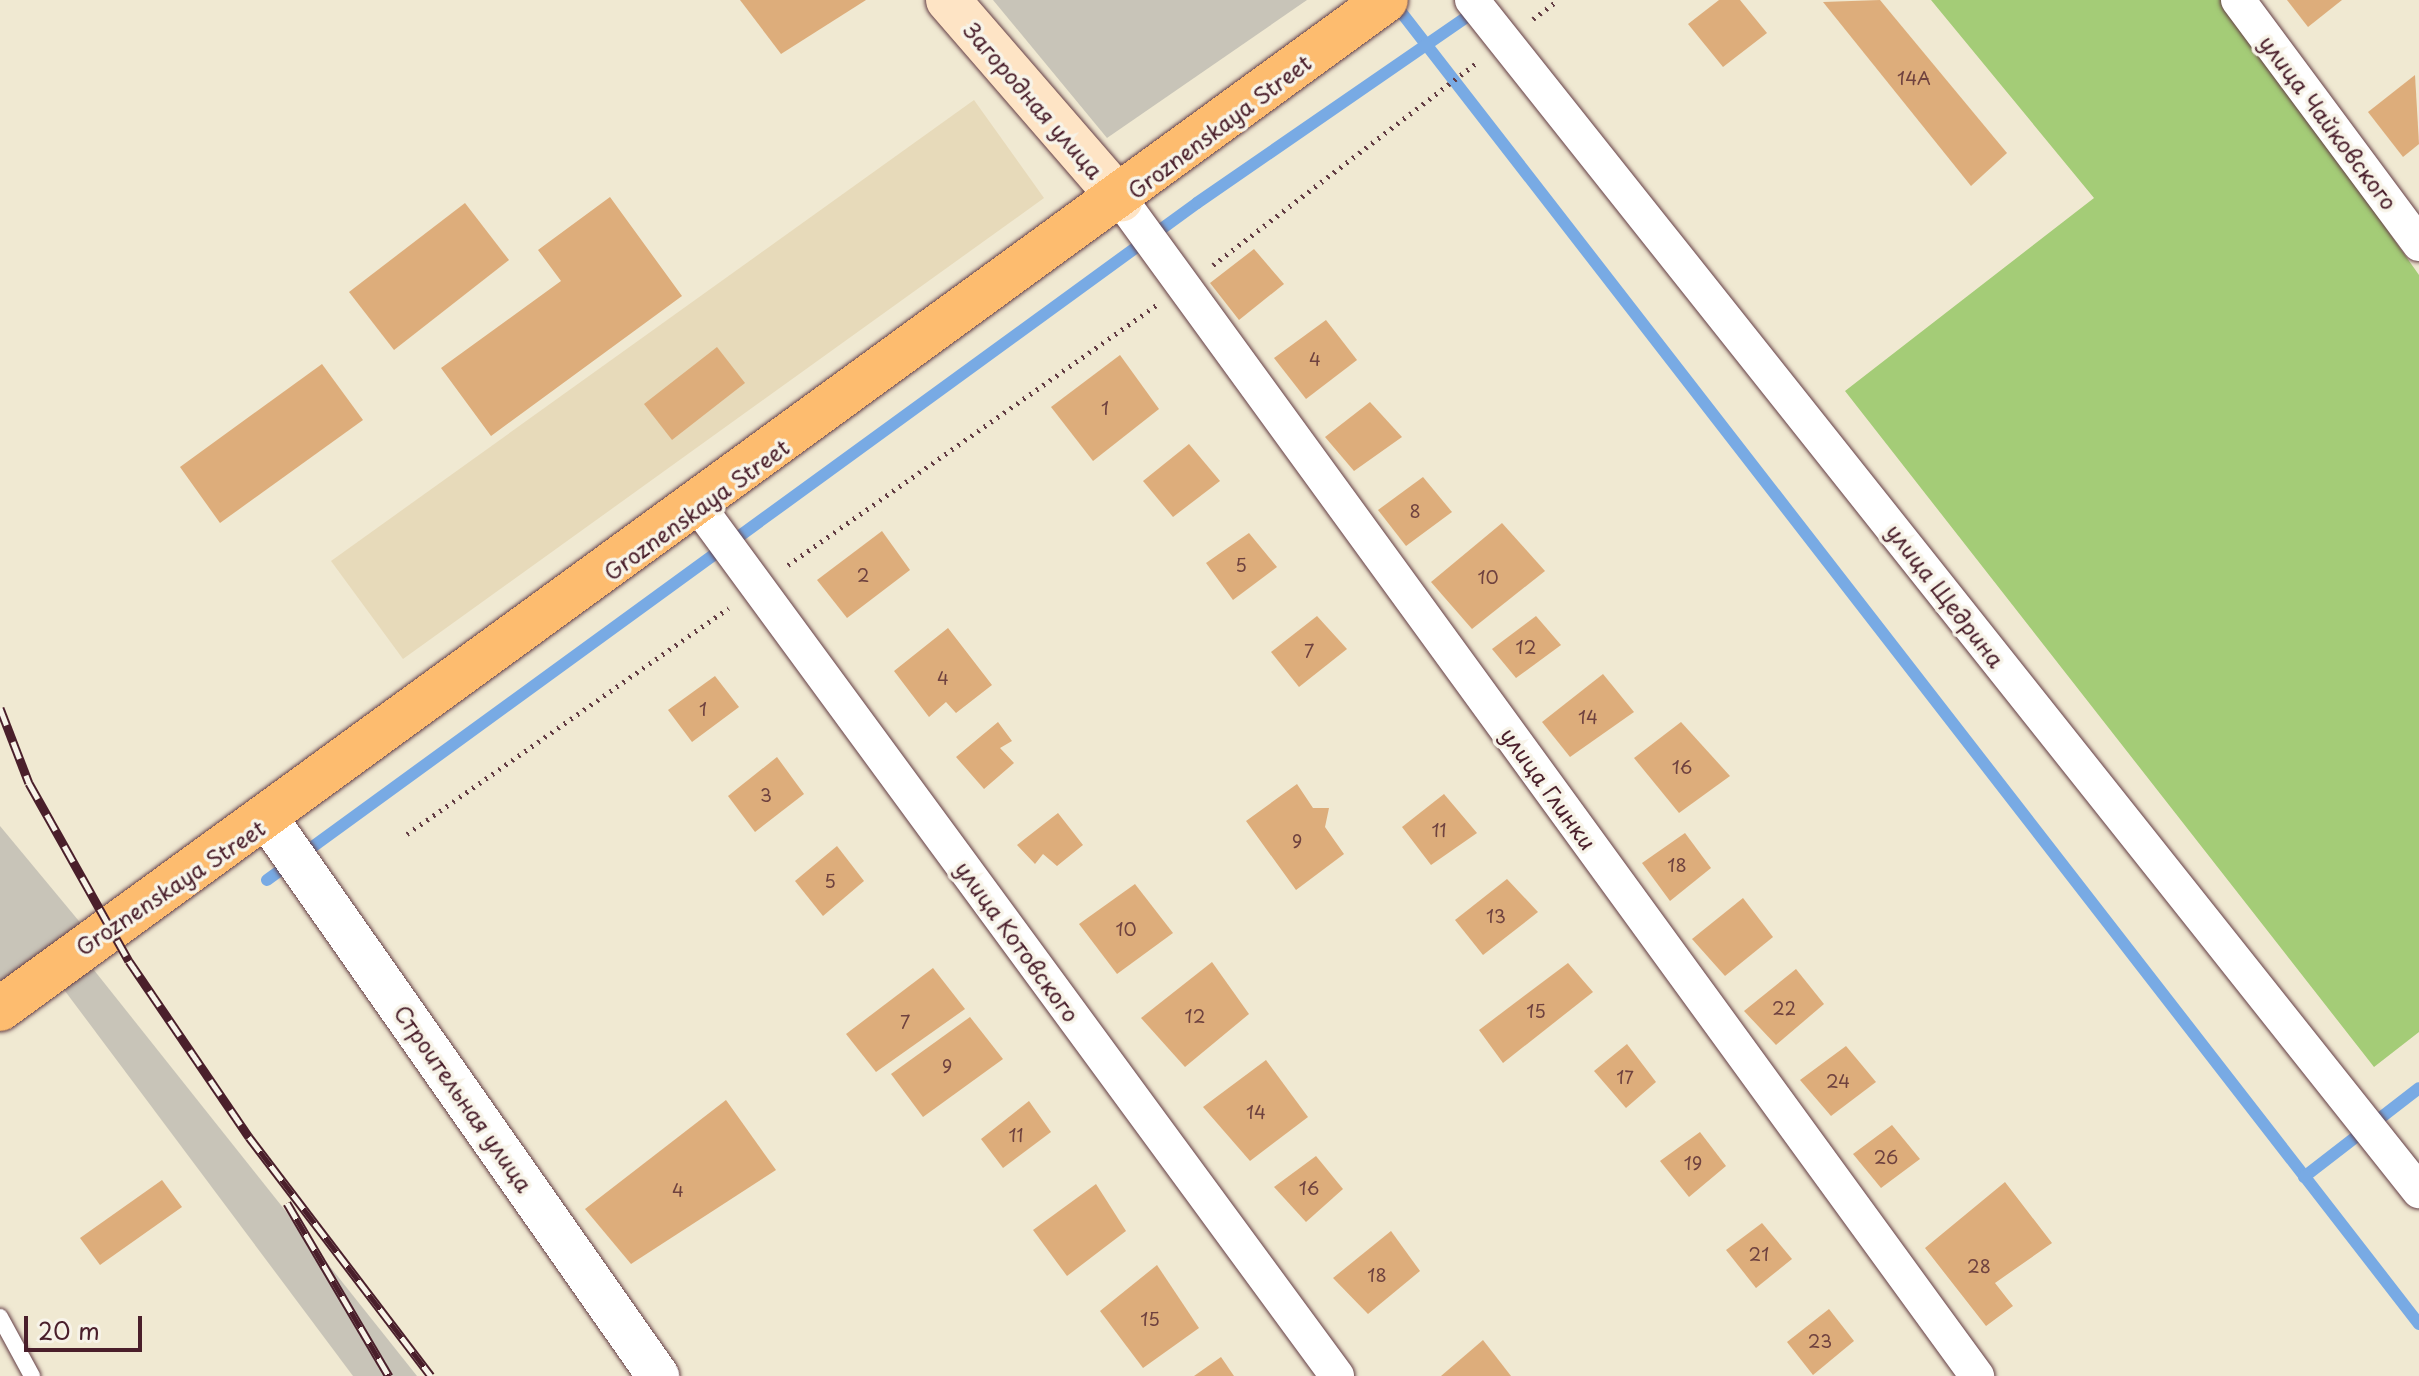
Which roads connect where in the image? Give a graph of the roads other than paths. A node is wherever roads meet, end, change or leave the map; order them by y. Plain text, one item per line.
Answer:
1 (948, 0) edge
2 (1386, 0) edge
3 (1472, 0) edge
4 (2238, 0) edge
5 (1121, 200) junction
6 (2419, 244) edge
7 (699, 507) junction
8 (269, 821) junction
9 (0, 1009) edge
10 (2419, 1191) edge
11 (0, 1317) edge
12 (32, 1376) edge
13 (658, 1376) edge
14 (1337, 1376) edge
15 (1977, 1376) edge

1 - 5 main road, Загородная улица
2 - 5 main road, Groznenskaya Street
3 - 10 street, улица Щедрина
4 - 6 street, улица Чайковского
5 - 7 main road, Groznenskaya Street
5 - 15 street, улица Глинки
7 - 8 main road, Groznenskaya Street
7 - 14 street, улица Котовского
8 - 9 main road, Groznenskaya Street
8 - 13 street, Строительная улица
11 - 12 lane

